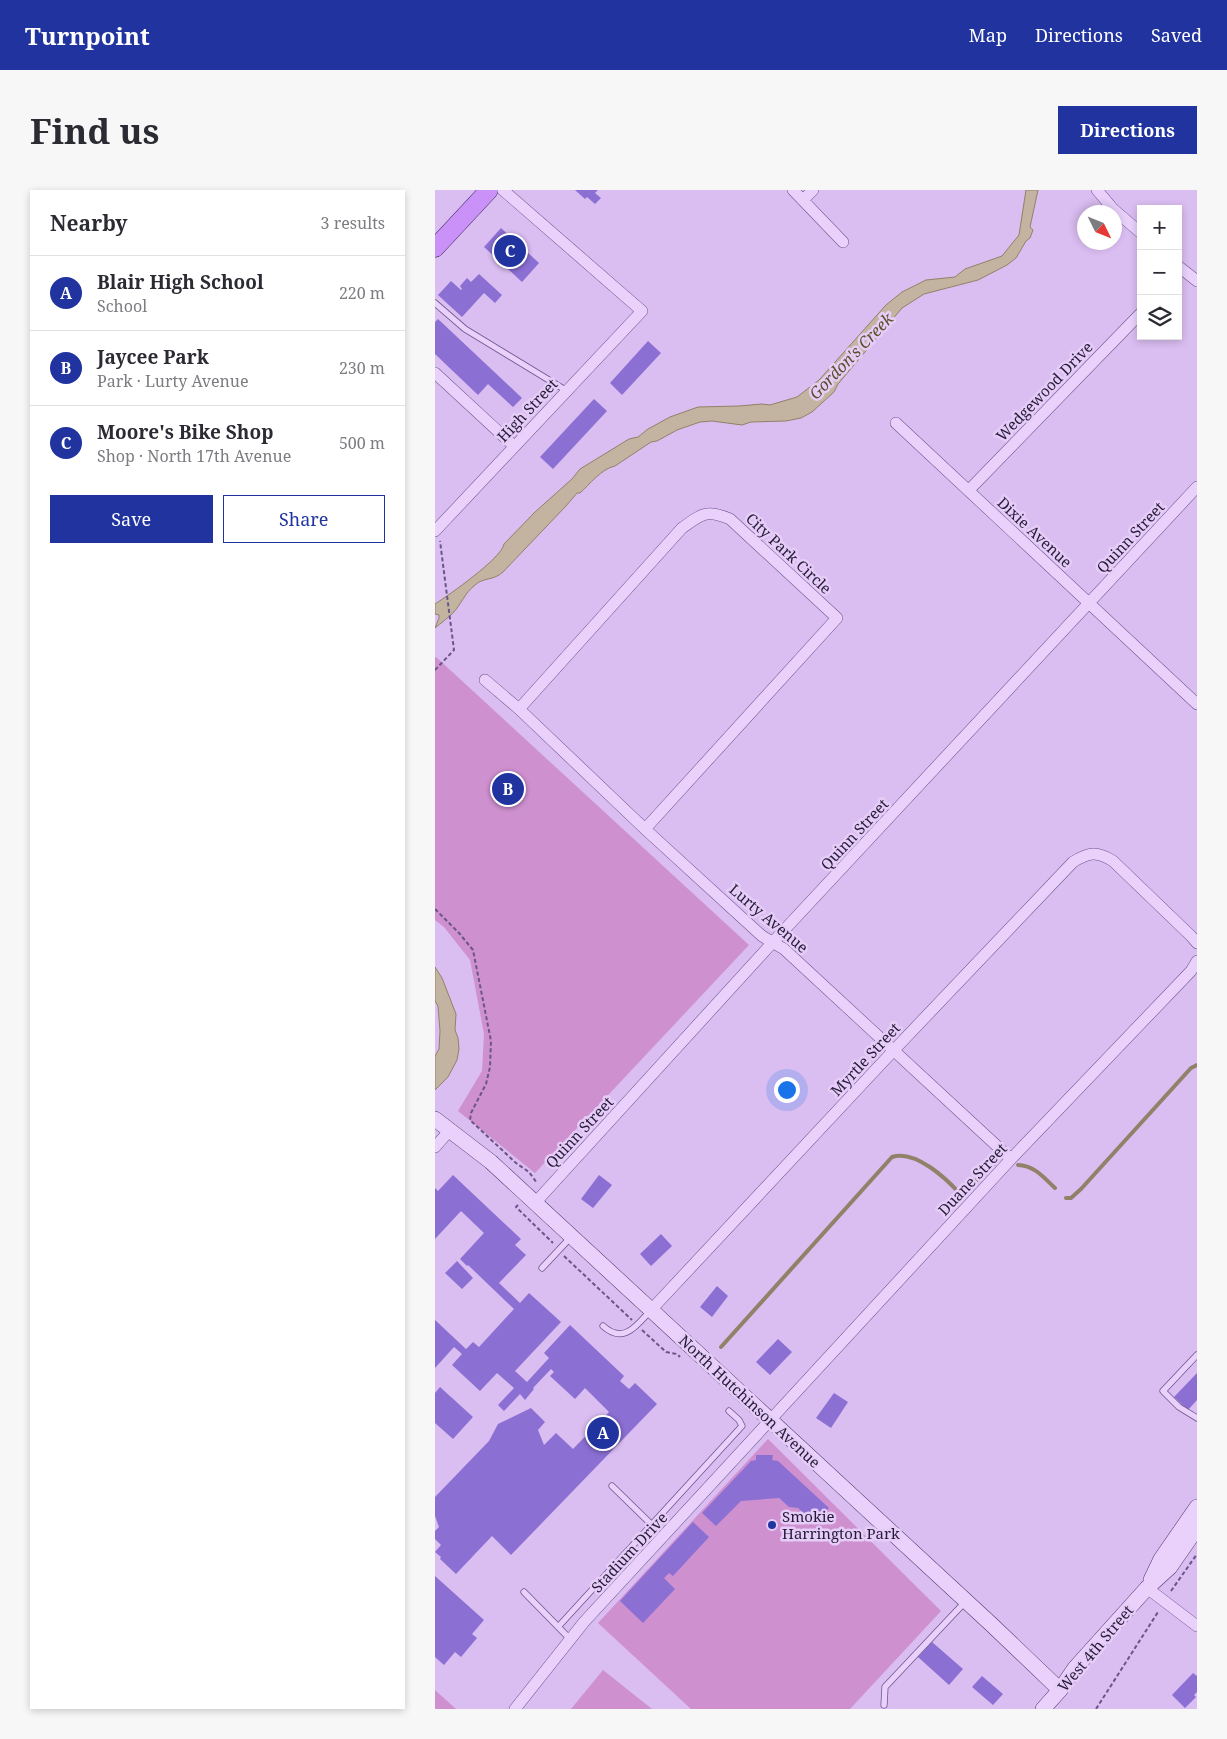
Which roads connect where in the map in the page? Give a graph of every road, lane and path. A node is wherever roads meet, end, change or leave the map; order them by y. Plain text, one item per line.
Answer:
1 (489, 190) edge
2 (503, 190) edge
3 (793, 190) edge
4 (813, 190) edge
5 (1097, 190) edge
6 (803, 200) junction
7 (1137, 231) edge
8 (843, 242) dead end
9 (435, 248) edge
10 (1182, 271) edge
11 (1197, 281) edge
12 (435, 303) edge
13 (1137, 317) edge
14 (435, 373) edge
15 (567, 391) junction
16 (896, 423) dead end
17 (514, 446) junction
18 (1197, 487) edge
19 (969, 490) junction
20 (435, 531) edge
21 (441, 559) dead end
22 (1089, 603) junction
23 (435, 670) edge
24 (485, 680) dead end
25 (1197, 704) edge
26 (519, 710) junction
27 (645, 828) junction
28 (773, 942) junction
29 (1197, 943) edge
30 (1197, 961) edge
31 (894, 1050) junction
32 (436, 1119) edge
33 (450, 1130) junction
34 (435, 1147) edge
35 (1011, 1159) junction
36 (535, 1203) junction
37 (571, 1237) junction
38 (542, 1268) dead end
39 (651, 1310) junction
40 (603, 1326) dead end
41 (1197, 1354) edge
42 (729, 1411) dead end
43 (1197, 1418) edge
44 (771, 1420) junction
45 (612, 1486) dead end
46 (1197, 1507) edge
47 (651, 1525) junction
48 (1197, 1528) edge
49 (1197, 1554) edge
50 (1147, 1588) junction
51 (524, 1592) dead end
52 (966, 1601) junction
53 (1165, 1601) junction
54 (1197, 1626) edge
55 (558, 1627) junction
56 (570, 1638) junction
57 (1060, 1690) junction
58 (884, 1705) dead end
59 (515, 1709) edge
60 (1043, 1709) edge
61 (1096, 1709) edge

1 - 9 main road
2 - 15 street, High Street
3 - 6 street
4 - 6 street
5 - 7 street
6 - 8 street
10 - 11 street
12 - 15 lane
13 - 19 street, Wedgewood Drive
14 - 17 street
15 - 17 street, High Street
16 - 19 street, Dixie Avenue
17 - 20 street, High Street
18 - 22 street, Quinn Street
19 - 22 street, Dixie Avenue
21 - 23 path
22 - 25 street, Dixie Avenue
22 - 28 street, Quinn Street
24 - 26 street, Lurty Avenue
26 - 27 street, Lurty Avenue
26 - 27 street, City Park Circle
27 - 28 street, Lurty Avenue
28 - 31 street, Lurty Avenue
28 - 36 street, Quinn Street
29 - 31 street, Myrtle Street
30 - 35 street, Duane Street
31 - 35 street, Lurty Avenue
31 - 39 street, Myrtle Street
32 - 33 main road, North Hutchinson Avenue
33 - 34 street
33 - 36 main road, North Hutchinson Avenue
35 - 44 street, Duane Street
36 - 37 main road, North Hutchinson Avenue
37 - 38 lane
37 - 39 main road, North Hutchinson Avenue
39 - 40 lane
39 - 44 main road, North Hutchinson Avenue
41 - 43 lane
42 - 47 lane
44 - 52 main road, North Hutchinson Avenue
44 - 56 street, Stadium Drive
45 - 47 lane
46 - 50 main road, West 4th Street
47 - 55 lane
48 - 50 main road, West 4th Street
49 - 53 path
50 - 53 street
50 - 57 main road, West 4th Street
51 - 55 lane
52 - 57 main road, North Hutchinson Avenue
52 - 58 lane
53 - 54 street
53 - 61 path
55 - 56 lane
56 - 59 street, Stadium Drive
57 - 60 main road, West 4th Street

